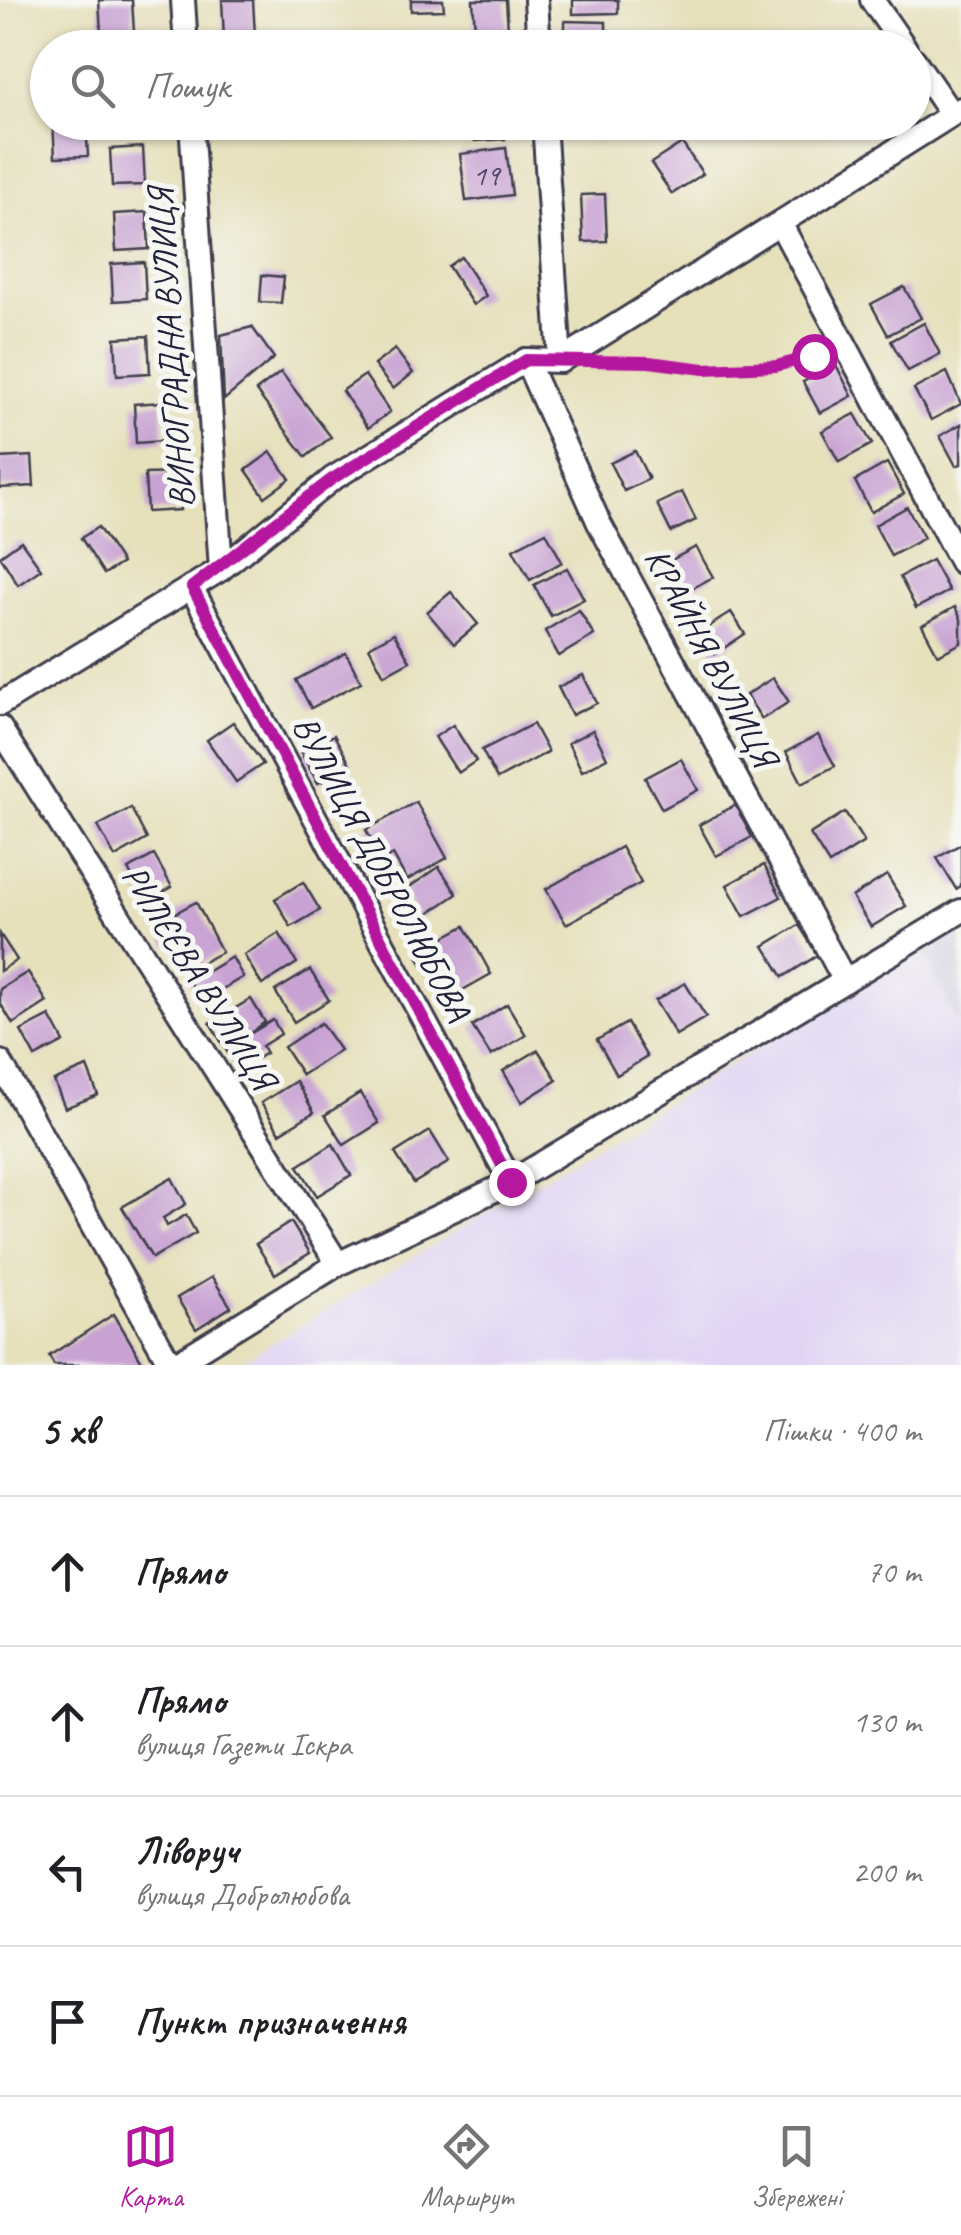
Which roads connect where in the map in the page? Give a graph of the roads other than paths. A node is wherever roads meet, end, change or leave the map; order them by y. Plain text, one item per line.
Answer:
1 (182, 0) edge
2 (536, 0) edge
3 (872, 0) edge
4 (184, 30) edge
5 (538, 30) edge
6 (893, 30) edge
7 (931, 81) edge
8 (956, 112) edge
9 (931, 128) edge
10 (192, 140) edge
11 (545, 140) edge
12 (913, 140) edge
13 (781, 225) junction
14 (526, 360) junction
15 (560, 361) junction
16 (961, 562) edge
17 (221, 569) junction
18 (192, 587) junction
19 (0, 704) edge
20 (0, 728) edge
21 (961, 911) edge
22 (844, 981) junction
23 (3, 1075) edge
24 (511, 1182) junction
25 (338, 1264) junction
26 (173, 1365) edge

1 - 4 street
2 - 5 street
3 - 6 street
7 - 8 street
8 - 9 street
10 - 17 street, ВИНОГРАДНА ВУЛИЦЯ
11 - 15 street
12 - 13 street
13 - 15 street
13 - 16 street
14 - 15 street
14 - 17 street
14 - 22 street, КРАЙНЯ ВУЛИЦЯ
17 - 18 street
18 - 19 street
18 - 24 street, ВУЛИЦЯ ДОБРОЛЮБОВА
20 - 25 street, РИЛЄЄВА ВУЛИЦЯ
21 - 22 street
22 - 24 street
23 - 26 street
24 - 25 street
25 - 26 street

